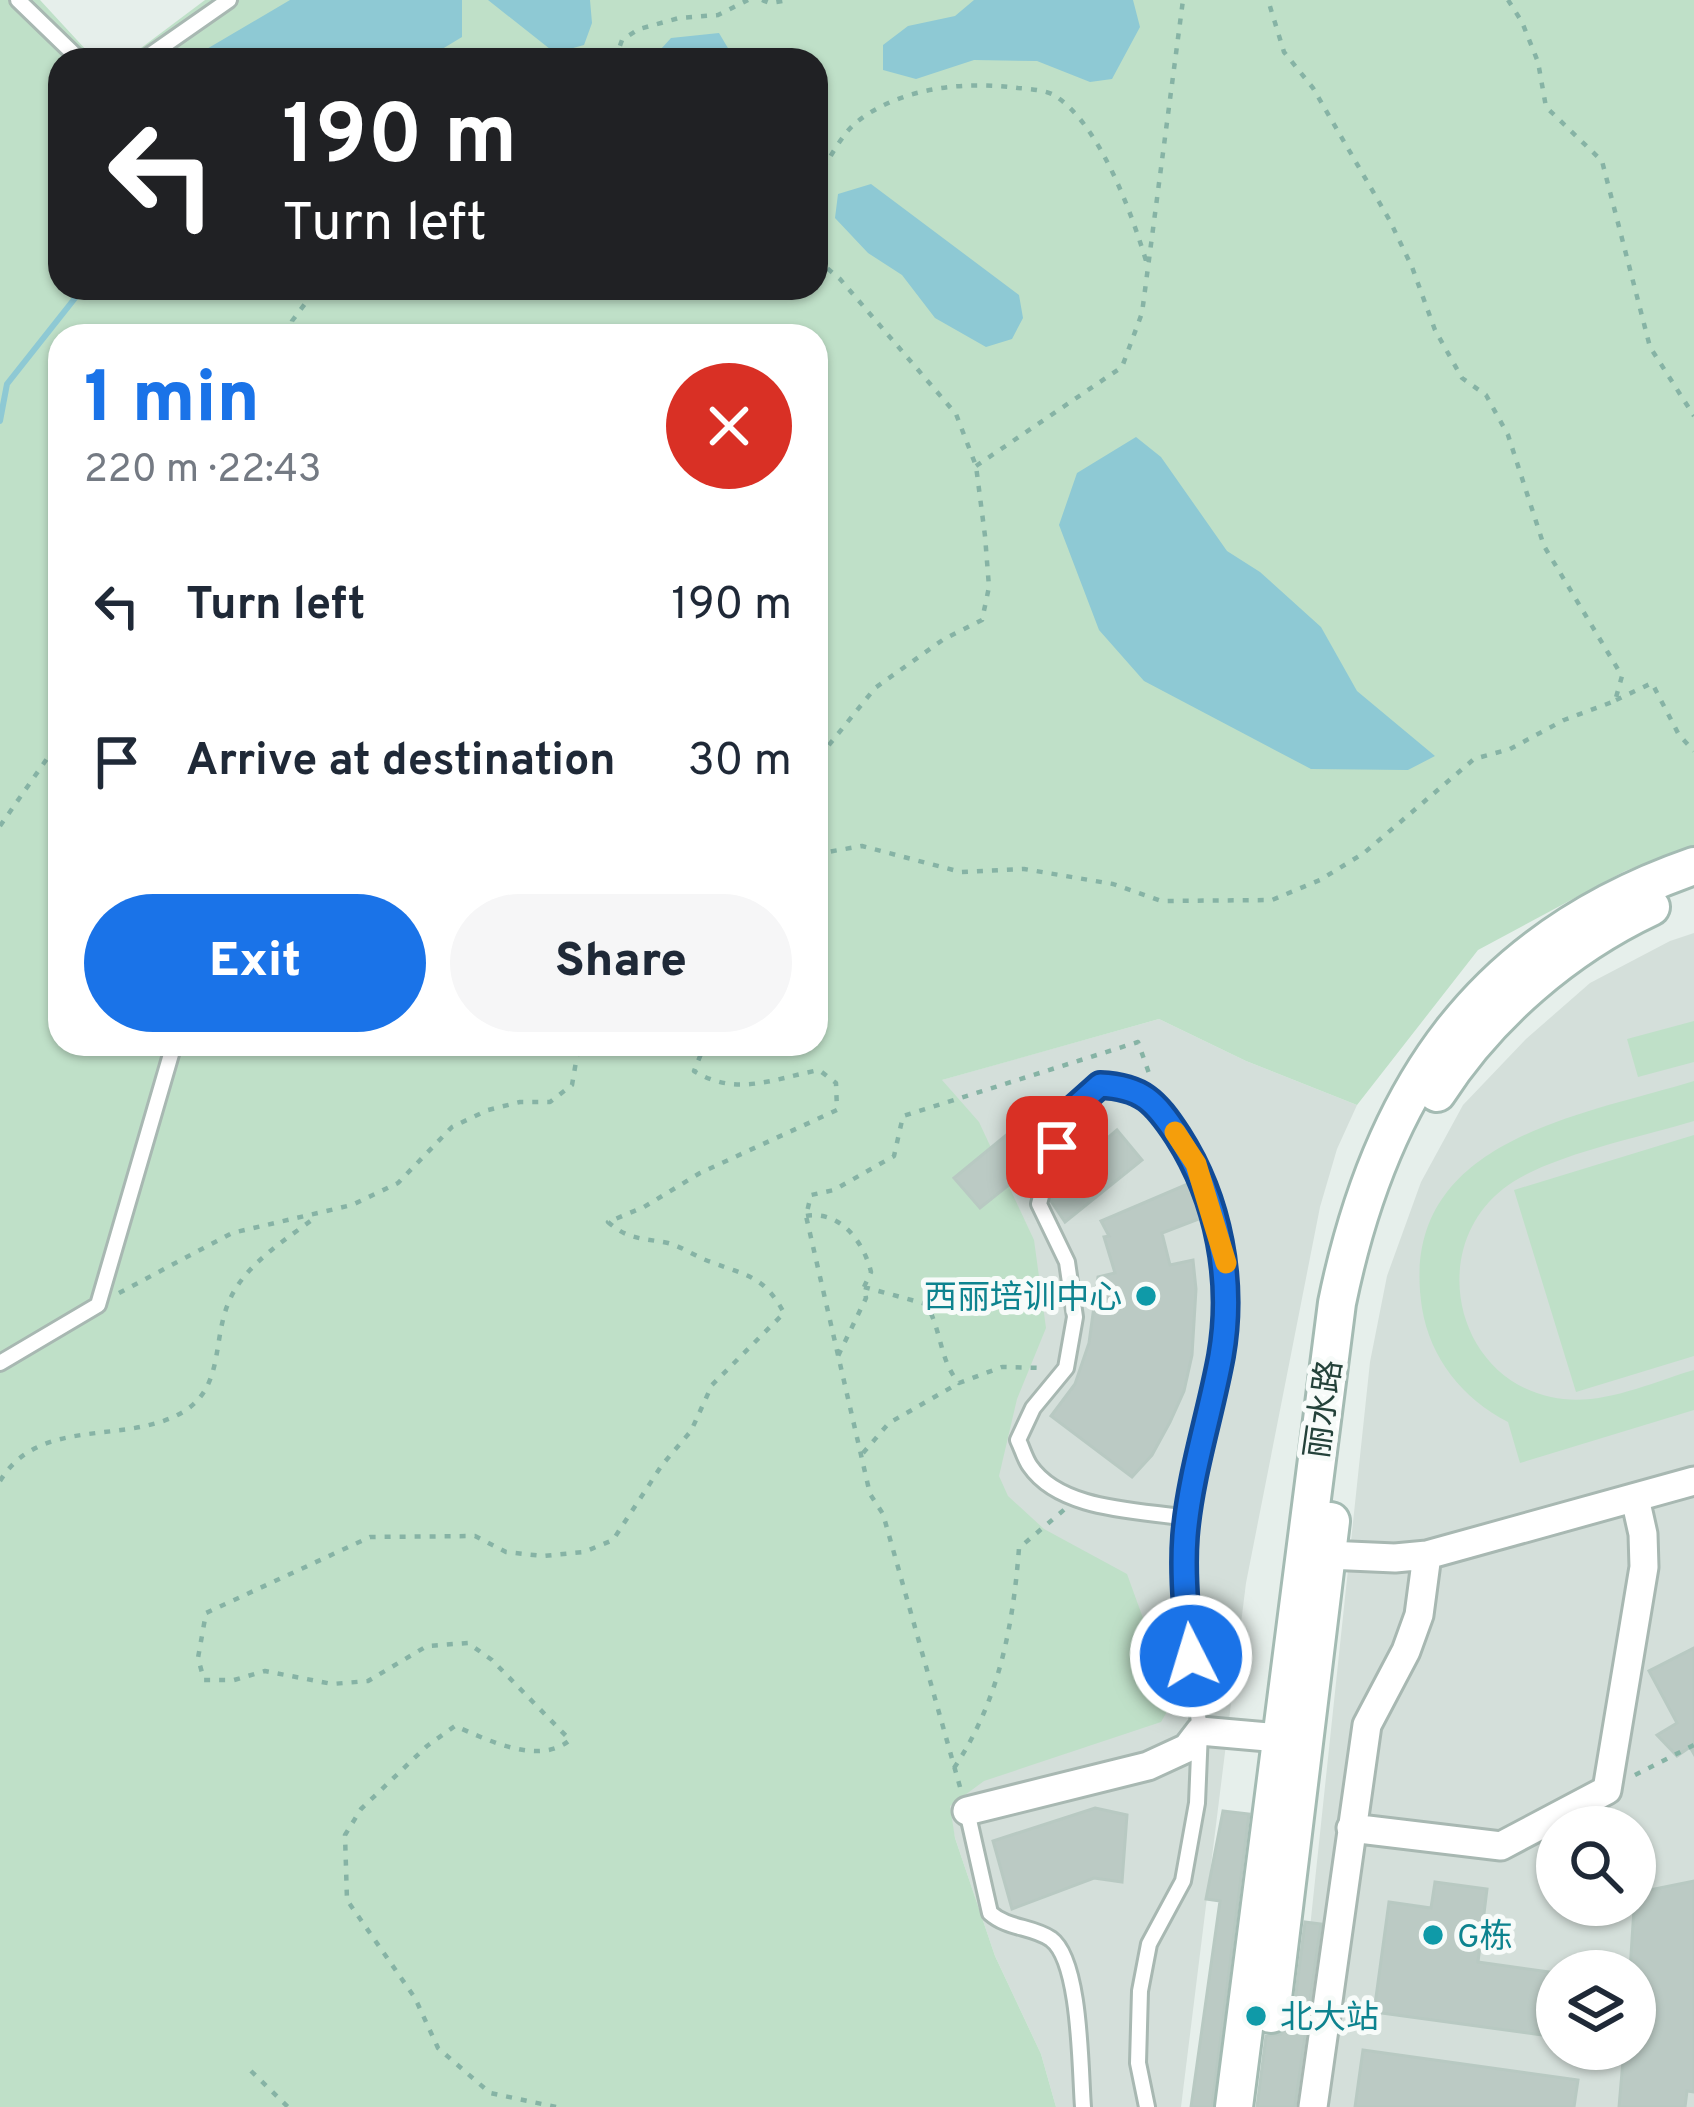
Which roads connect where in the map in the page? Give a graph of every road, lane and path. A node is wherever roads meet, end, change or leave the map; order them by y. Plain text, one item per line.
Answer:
1 (18, 0) edge
2 (229, 0) edge
3 (748, 0) edge
4 (763, 0) edge
5 (788, 0) edge
6 (1183, 0) edge
7 (1268, 0) edge
8 (1508, 0) edge
9 (68, 48) edge
10 (160, 48) edge
11 (619, 48) edge
12 (828, 164) edge
13 (1148, 268) junction
14 (828, 269) edge
15 (1694, 416) edge
16 (976, 466) junction
17 (1615, 701) junction
18 (828, 746) edge
19 (1694, 751) edge
20 (48, 757) edge
21 (0, 826) edge
22 (828, 852) edge
23 (1694, 866) edge
24 (1694, 890) edge
25 (171, 1056) edge
26 (577, 1056) edge
27 (700, 1056) edge
28 (1162, 1112) junction
29 (1057, 1147) dead end
30 (1049, 1166) dead end
31 (322, 1212) junction
32 (806, 1216) junction
33 (863, 1287) junction
34 (98, 1305) junction
35 (838, 1356) junction
36 (0, 1363) edge
37 (1066, 1368) junction
38 (959, 1383) junction
39 (861, 1455) junction
40 (0, 1481) edge
41 (1694, 1481) edge
42 (1077, 1497) junction
43 (1635, 1498) junction
44 (1188, 1518) junction
45 (1327, 1555) junction
46 (1427, 1555) junction
47 (1200, 1731) junction
48 (1279, 1738) junction
49 (1694, 1745) edge
50 (954, 1768) junction
51 (1607, 1790) junction
52 (967, 1811) junction
53 (1351, 1828) junction
54 (251, 2071) dead end
55 (288, 2107) edge
56 (556, 2107) edge
57 (1083, 2107) edge
58 (1147, 2107) edge
59 (1234, 2107) edge
60 (1259, 2107) edge
61 (1313, 2107) edge

1 - 9 lane
2 - 10 lane
3 - 11 path
4 - 5 path
6 - 13 path
7 - 17 path
8 - 15 path
12 - 13 path
13 - 16 path
14 - 16 path
16 - 18 path
17 - 19 path
17 - 22 path
20 - 21 path
23 - 48 main road, 丽水路
24 - 45 main road, 丽水路
25 - 34 lane
26 - 31 path
27 - 56 path
28 - 29 lane
28 - 32 path
28 - 44 lane
30 - 37 lane
31 - 34 path
31 - 40 path
32 - 33 path
32 - 35 path
33 - 35 path
33 - 38 path
34 - 36 lane
35 - 39 path
37 - 38 path
37 - 42 lane
38 - 39 path
39 - 50 path
41 - 43 street
42 - 44 lane
42 - 50 path
43 - 46 street
43 - 51 street
44 - 47 lane
45 - 46 street
45 - 60 main road, 丽水路
46 - 53 street
47 - 48 street
47 - 52 street
47 - 58 lane
48 - 59 main road, 丽水路
49 - 51 path
50 - 52 path
51 - 53 street
52 - 57 lane
53 - 61 street
54 - 55 path

